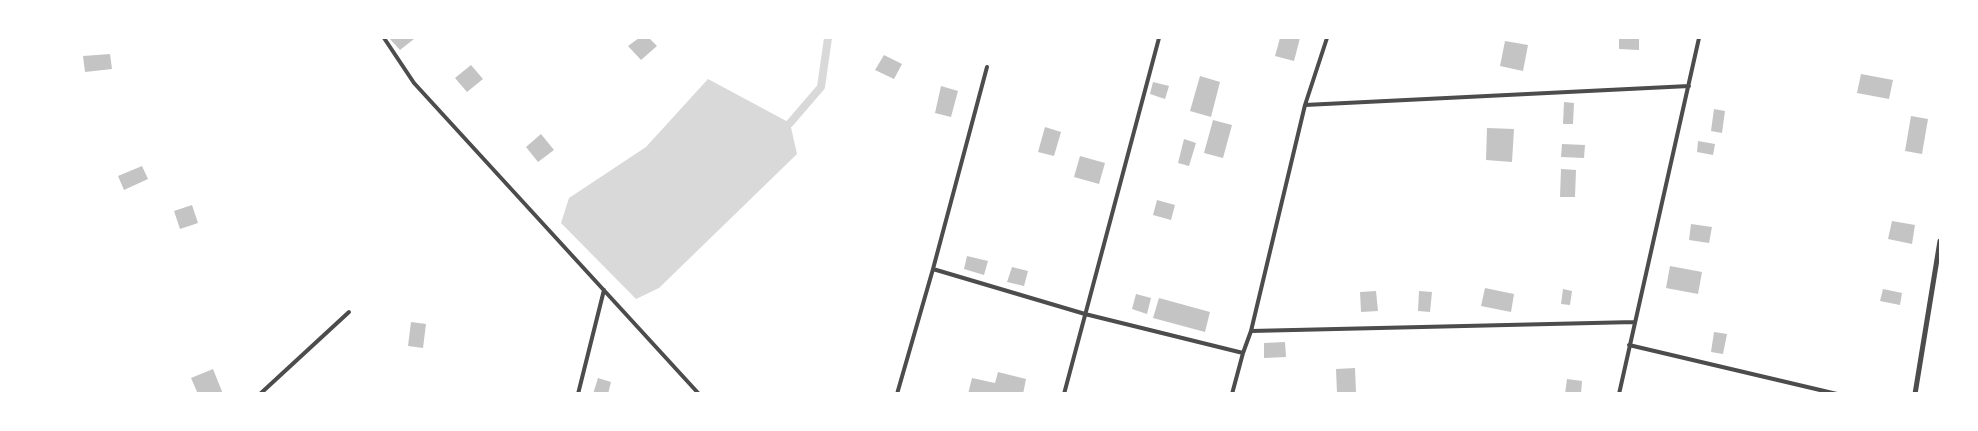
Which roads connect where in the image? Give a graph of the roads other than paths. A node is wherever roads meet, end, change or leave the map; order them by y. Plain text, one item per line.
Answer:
1 (384, 38) edge
2 (1159, 38) edge
3 (1327, 38) edge
4 (1699, 38) edge
5 (986, 67) dead end
6 (1689, 86) junction
7 (1305, 105) junction
8 (1940, 241) edge
9 (933, 270) junction
10 (604, 290) junction
11 (349, 312) dead end
12 (1086, 314) junction
13 (1635, 322) junction
14 (1251, 331) junction
15 (1629, 346) junction
16 (1243, 353) junction
17 (260, 394) edge
18 (578, 394) edge
19 (699, 394) edge
20 (897, 394) edge
21 (1064, 394) edge
22 (1232, 394) edge
23 (1619, 394) edge
24 (1837, 394) edge
25 (1915, 394) edge

1 - 10 lane
2 - 12 lane
3 - 7 lane
4 - 6 lane
5 - 9 lane
6 - 7 lane
6 - 13 lane
7 - 14 lane
8 - 25 street
9 - 12 lane
9 - 20 lane
10 - 18 lane
10 - 19 lane
11 - 17 lane
12 - 16 lane
12 - 21 lane
13 - 14 lane
13 - 15 lane
14 - 16 lane
15 - 23 lane
15 - 24 lane
16 - 22 lane

